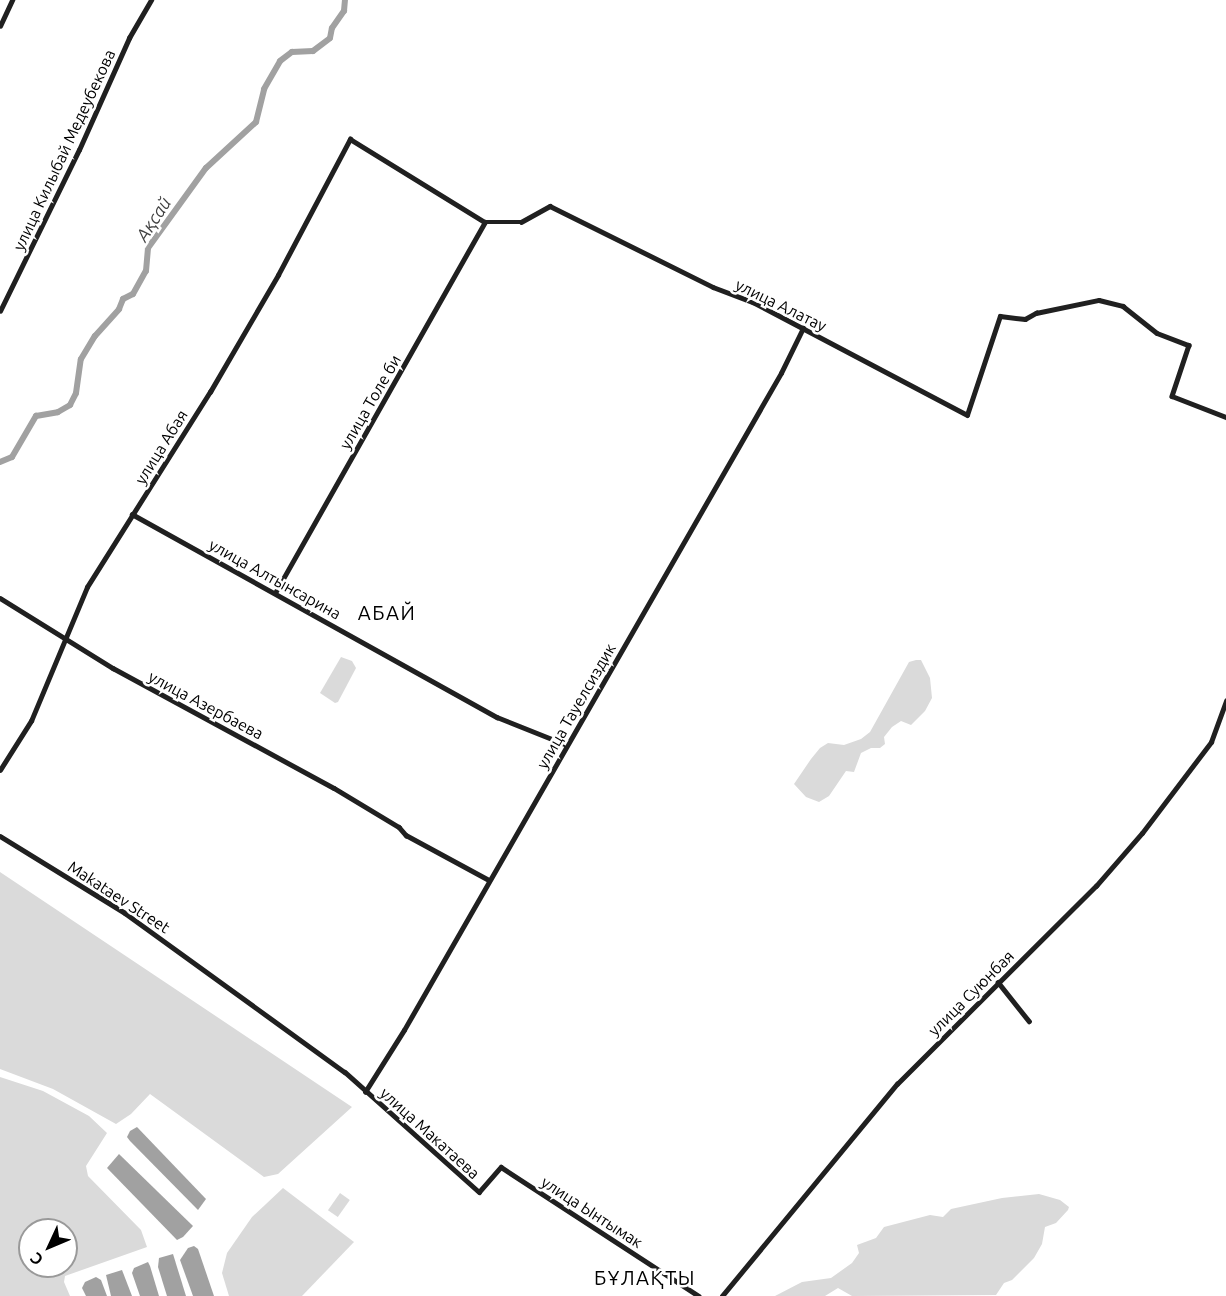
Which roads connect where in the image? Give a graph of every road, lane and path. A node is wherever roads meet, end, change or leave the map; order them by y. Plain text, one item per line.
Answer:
1 (12, 0) edge
2 (151, 0) edge
3 (0, 26) edge
4 (485, 222) junction
5 (0, 311) edge
6 (803, 328) junction
7 (1226, 417) edge
8 (132, 514) junction
9 (275, 593) junction
10 (0, 598) edge
11 (65, 638) junction
12 (1226, 701) edge
13 (567, 745) junction
14 (0, 770) edge
15 (0, 836) edge
16 (489, 880) junction
17 (998, 982) junction
18 (1029, 1021) dead end
19 (365, 1092) junction
20 (479, 1192) joint
21 (699, 1296) edge
22 (722, 1296) edge

1 - 3 street
2 - 5 street, улица Килыбай Медеубекова
4 - 6 street, улица Алатау
4 - 8 street, улица Абая
4 - 9 street, улица Толе би
6 - 7 street, улица Алатау
6 - 13 street, улица Тауелсиздик
8 - 9 street, улица Алтынсарина
8 - 11 street, улица Абая
9 - 13 street, улица Алтынсарина
10 - 11 street, улица Азербаева
11 - 14 street, улица Абая
11 - 16 street, улица Азербаева
12 - 17 street, улица Суюнбая
13 - 16 street, улица Тауелсиздик
15 - 19 street, Makataev Street
16 - 19 street, улица Тауелсиздик
17 - 18 street
17 - 22 street, улица Суюнбая
19 - 20 street, улица Макатаева
20 - 21 street, улица Ынтымак

